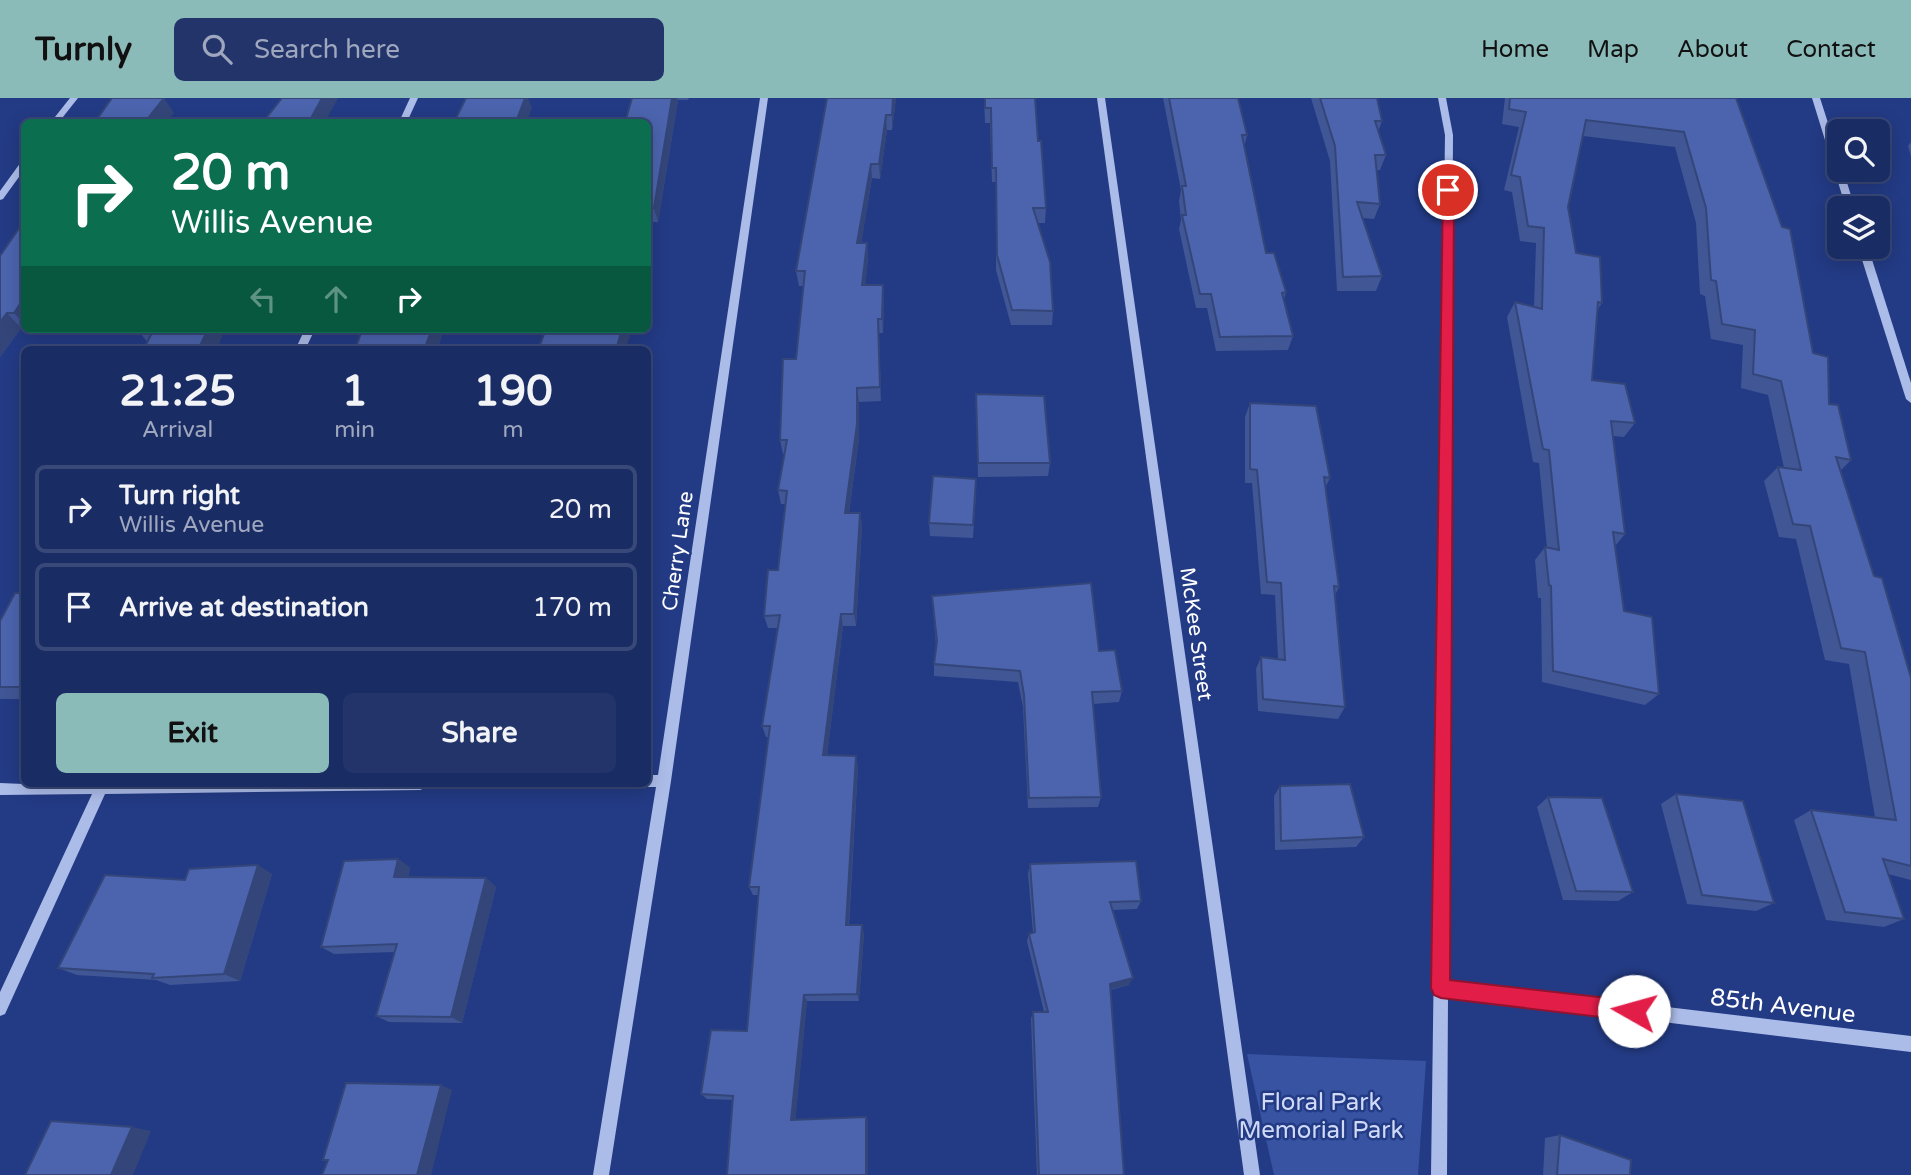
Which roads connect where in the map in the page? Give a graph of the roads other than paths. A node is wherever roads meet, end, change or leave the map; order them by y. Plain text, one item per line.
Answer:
1 (74, 98) edge
2 (415, 98) edge
3 (764, 98) edge
4 (1101, 98) edge
5 (1442, 98) edge
6 (1816, 98) edge
7 (57, 119) edge
8 (404, 119) edge
9 (21, 168) edge
10 (1847, 196) edge
11 (0, 197) edge
12 (1867, 259) edge
13 (1911, 399) edge
14 (651, 781) edge
15 (664, 781) junction
16 (68, 787) edge
17 (102, 787) edge
18 (0, 789) edge
19 (1441, 988) junction
20 (0, 1009) edge
21 (1911, 1044) edge
22 (601, 1175) edge
23 (1252, 1175) edge
24 (1439, 1175) edge

1 - 7 street
2 - 8 street
3 - 15 street, Cherry Lane
4 - 23 street, McKee Street
5 - 19 street
6 - 10 street
9 - 11 street
12 - 13 street
14 - 15 street
15 - 22 street, Cherry Lane
16 - 18 street
17 - 20 street
19 - 21 street, 85th Avenue
19 - 24 street

